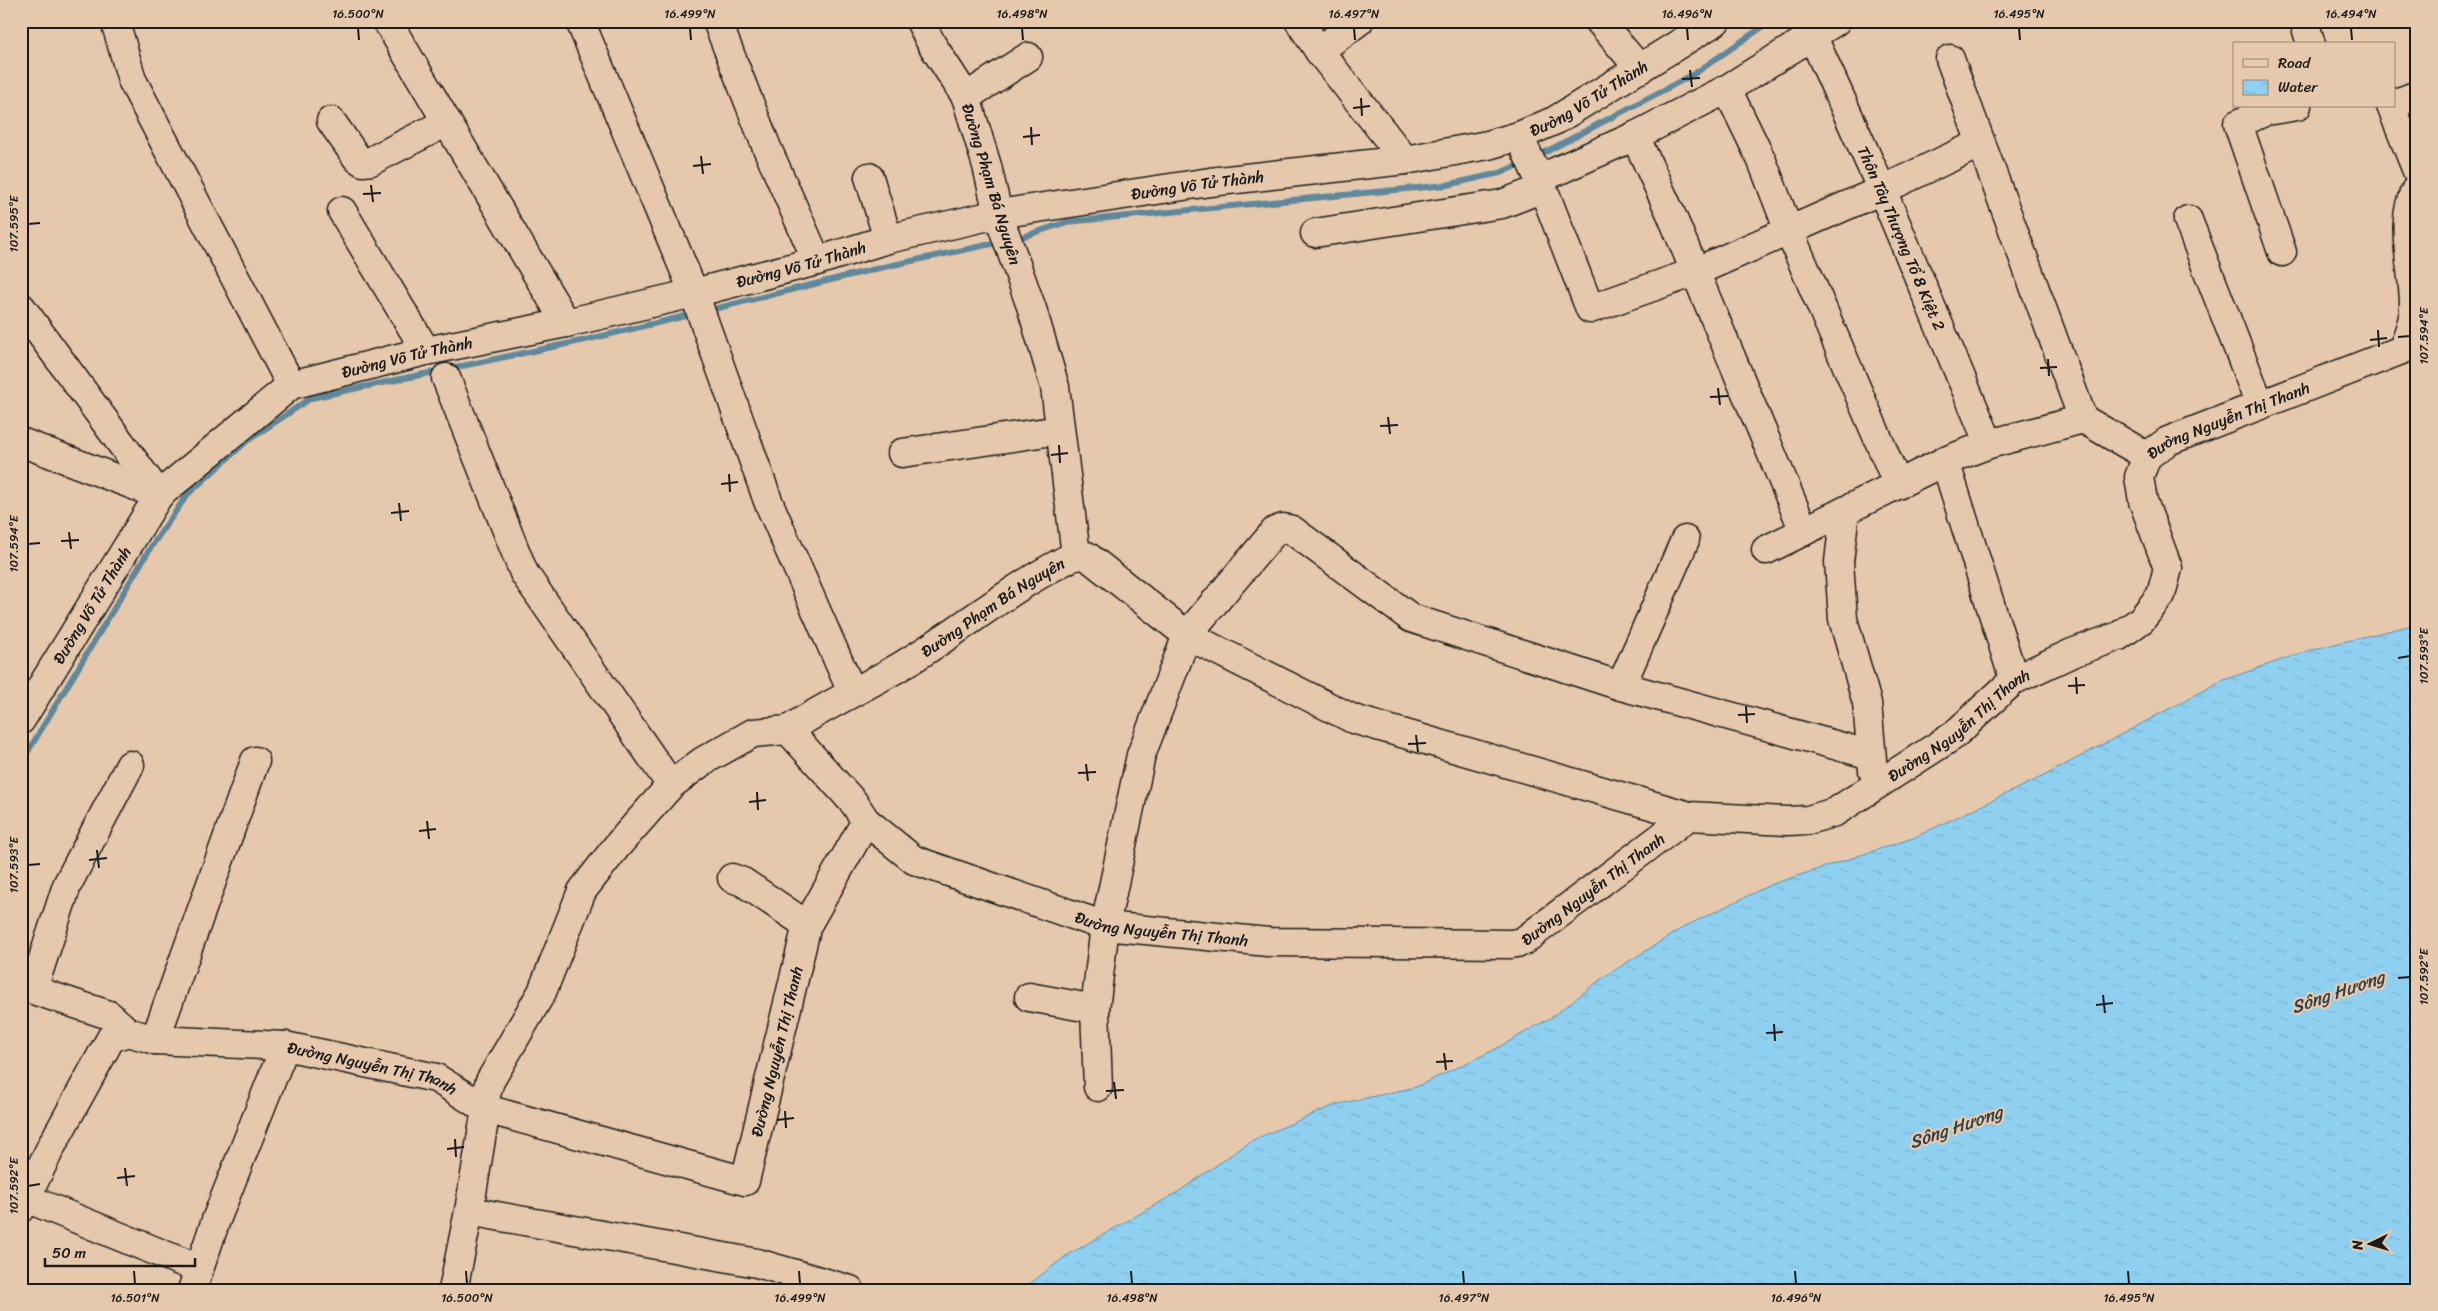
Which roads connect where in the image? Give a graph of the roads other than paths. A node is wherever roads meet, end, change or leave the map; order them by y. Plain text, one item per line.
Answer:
1 (115, 21) edge
2 (387, 21) edge
3 (580, 21) edge
4 (717, 21) edge
5 (920, 21) edge
6 (1299, 21) edge
7 (1359, 21) edge
8 (1599, 21) edge
9 (1716, 21) edge
10 (1836, 21) edge
11 (2304, 21) edge
12 (1812, 35) junction
13 (2310, 42) edge
14 (1320, 51) junction
15 (1028, 58) dead end
16 (1950, 59) dead end
17 (1640, 69) junction
18 (1726, 89) junction
19 (2417, 95) edge
20 (966, 97) junction
21 (2396, 103) edge
22 (2285, 108) edge
23 (2392, 108) edge
24 (331, 121) dead end
25 (447, 122) junction
26 (1635, 136) junction
27 (1981, 143) junction
28 (1405, 160) junction
29 (1532, 164) junction
30 (2417, 171) edge
31 (869, 178) dead end
32 (2417, 187) edge
33 (1882, 190) junction
34 (342, 211) dead end
35 (2188, 220) dead end
36 (1001, 221) junction
37 (1789, 231) junction
38 (1315, 233) dead end
39 (888, 239) junction
40 (2282, 252) dead end
41 (817, 261) junction
42 (1695, 272) junction
43 (695, 296) junction
44 (21, 307) edge
45 (566, 323) junction
46 (2410, 346) edge
47 (426, 351) junction
48 (446, 378) dead end
49 (291, 385) junction
50 (2260, 405) junction
51 (2083, 419) junction
52 (1060, 430) junction
53 (21, 442) edge
54 (1989, 444) junction
55 (902, 454) dead end
56 (2147, 456) junction
57 (1945, 461) junction
58 (1898, 485) junction
59 (159, 495) junction
60 (1846, 511) junction
61 (1804, 531) junction
62 (1685, 540) dead end
63 (1766, 550) dead end
64 (1076, 555) junction
65 (1187, 635) junction
66 (2014, 680) junction
67 (1621, 686) junction
68 (852, 692) junction
69 (24, 711) edge
70 (788, 730) junction
71 (1871, 755) junction
72 (255, 761) dead end
73 (130, 765) dead end
74 (671, 785) junction
75 (1874, 787) junction
76 (1689, 816) junction
77 (866, 821) junction
78 (732, 878) dead end
79 (808, 925) junction
80 (1105, 926) junction
81 (27, 988) edge
82 (1030, 997) dead end
83 (1095, 1009) junction
84 (128, 1032) junction
85 (155, 1040) junction
86 (285, 1046) junction
87 (1098, 1087) dead end
88 (485, 1107) junction
89 (24, 1204) edge
90 (469, 1211) junction
91 (195, 1280) edge
92 (453, 1290) edge
93 (850, 1290) edge

1 - 49 street
2 - 25 street
3 - 43 street
4 - 41 street
5 - 20 street, Đường Phạm Bá Nguyên
6 - 14 street
7 - 14 street
8 - 17 street
9 - 17 street, Đường Võ Tử Thành
10 - 12 street
11 - 13 street
12 - 18 street
12 - 33 street, Thôn Tây Thượng Tổ 8 Kiệt 2
14 - 28 street
15 - 20 street
16 - 27 street
17 - 29 street, Đường Võ Tử Thành
18 - 26 street
18 - 37 street
19 - 21 street
20 - 36 street, Đường Phạm Bá Nguyên
22 - 40 street
23 - 30 street
24 - 25 street
25 - 45 street
26 - 29 street
26 - 42 street
27 - 33 street
27 - 51 street
28 - 29 street, Đường Võ Tử Thành
28 - 36 street, Đường Võ Tử Thành
29 - 38 street
29 - 42 street
31 - 39 street
32 - 46 street
33 - 37 street
33 - 54 street, Thôn Tây Thượng Tổ 8 Kiệt 2
34 - 47 street
35 - 50 street
36 - 39 street, Đường Võ Tử Thành
36 - 52 street, Đường Phạm Bá Nguyên
37 - 42 street
37 - 58 street
39 - 41 street, Đường Võ Tử Thành
41 - 43 street, Đường Võ Tử Thành
42 - 61 street
43 - 45 street, Đường Võ Tử Thành
43 - 68 street
44 - 59 street
45 - 47 street, Đường Võ Tử Thành
46 - 50 street, Đường Nguyễn Thị Thanh
47 - 49 street, Đường Võ Tử Thành
48 - 74 street
49 - 59 street, Đường Võ Tử Thành
50 - 56 street, Đường Nguyễn Thị Thanh
51 - 54 street
51 - 56 street
52 - 55 street
52 - 64 street, Đường Phạm Bá Nguyên
53 - 59 street
54 - 57 street
56 - 66 street, Đường Nguyễn Thị Thanh
57 - 58 street
57 - 66 street
58 - 60 street
59 - 69 street, Đường Võ Tử Thành
60 - 61 street
60 - 71 street
61 - 63 street
62 - 67 street
64 - 65 street
64 - 68 street, Đường Phạm Bá Nguyên
65 - 67 street
65 - 76 street
65 - 80 street
66 - 75 street, Đường Nguyễn Thị Thanh
67 - 71 street
68 - 70 street, Đường Phạm Bá Nguyên
70 - 74 street
70 - 77 street
71 - 75 street
72 - 85 street
73 - 81 street
74 - 88 street
75 - 76 street, Đường Nguyễn Thị Thanh
76 - 80 street, Đường Nguyễn Thị Thanh
77 - 79 street, Đường Nguyễn Thị Thanh
77 - 80 street, Đường Nguyễn Thị Thanh
78 - 79 street
79 - 88 street, Đường Nguyễn Thị Thanh
80 - 83 street
81 - 84 street
82 - 83 street
83 - 87 street
84 - 85 street, Đường Nguyễn Thị Thanh
84 - 89 street
85 - 86 street, Đường Nguyễn Thị Thanh
86 - 88 street, Đường Nguyễn Thị Thanh
86 - 91 street
88 - 90 street
89 - 91 street
90 - 92 street
90 - 93 street

